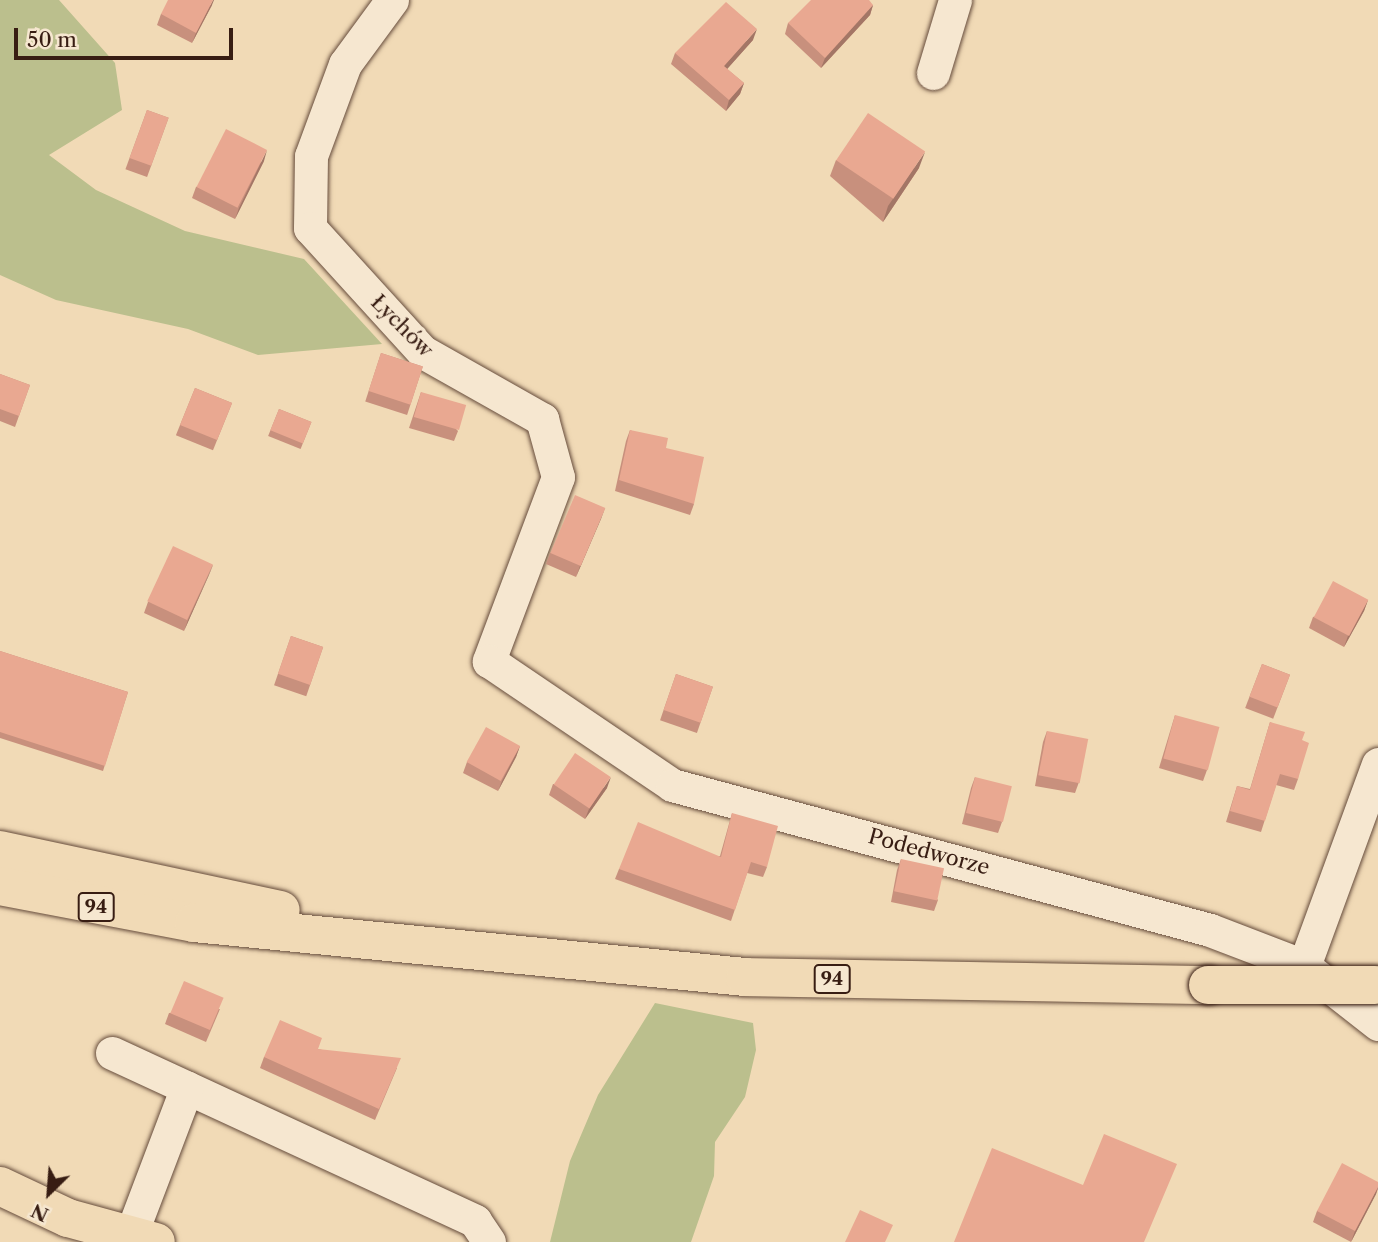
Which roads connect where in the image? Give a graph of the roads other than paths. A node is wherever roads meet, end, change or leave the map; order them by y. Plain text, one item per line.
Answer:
1 (393, 0) edge
2 (955, 0) edge
3 (933, 73) dead end
4 (489, 661) joint
5 (1378, 764) edge
6 (0, 850) edge
7 (0, 886) edge
8 (458, 948) junction
9 (1304, 967) junction
10 (1377, 985) edge
11 (1378, 1024) edge
12 (112, 1053) dead end
13 (187, 1087) junction
14 (8, 1186) edge
15 (143, 1239) edge
16 (489, 1242) edge

1 - 4 street, Łychów
2 - 3 street
4 - 9 street, Podedworze
5 - 9 street
6 - 8 main road, 94
7 - 8 main road, 94
8 - 10 main road, 94, bridge
9 - 11 street, Podedworze
12 - 13 street
13 - 15 street
13 - 16 street
14 - 15 main road

